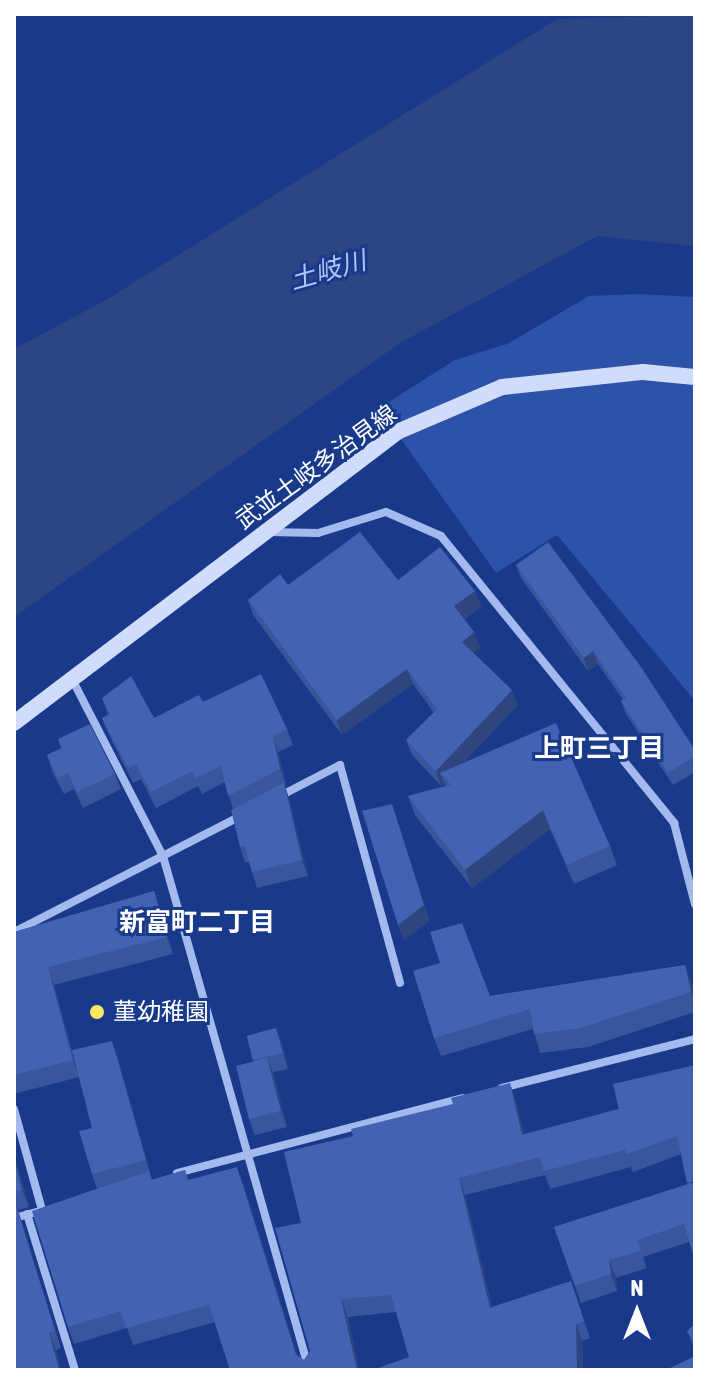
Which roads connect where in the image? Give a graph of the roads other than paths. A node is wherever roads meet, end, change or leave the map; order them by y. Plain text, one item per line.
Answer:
1 (695, 377) edge
2 (268, 532) junction
3 (72, 679) junction
4 (14, 723) edge
5 (272, 800) edge
6 (258, 807) edge
7 (163, 856) junction
8 (695, 904) edge
9 (14, 932) edge
10 (400, 983) dead end
11 (695, 1039) edge
12 (494, 1090) edge
13 (479, 1094) edge
14 (14, 1109) edge
15 (248, 1153) junction
16 (159, 1178) edge
17 (56, 1206) edge
18 (42, 1210) junction
19 (27, 1214) junction
20 (14, 1218) edge
21 (75, 1370) edge
22 (309, 1370) edge

1 - 2 main road, 武並土岐多治見線
2 - 3 main road, 武並土岐多治見線
2 - 8 street
3 - 4 main road, 武並土岐多治見線
3 - 7 street
5 - 10 street
6 - 7 street
7 - 9 street
7 - 15 street
11 - 12 street
13 - 15 street
14 - 18 street
15 - 16 street
15 - 22 street
17 - 18 street
18 - 19 street
19 - 20 street
19 - 21 street

